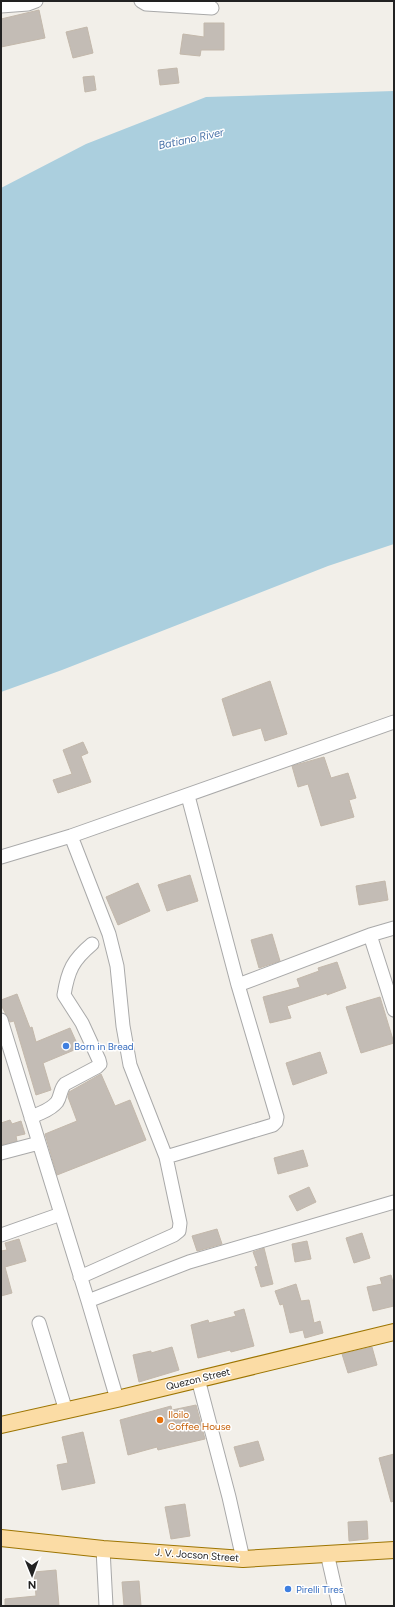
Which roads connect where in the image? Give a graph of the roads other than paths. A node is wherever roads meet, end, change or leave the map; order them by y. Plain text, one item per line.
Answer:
1 (36, 1) edge
2 (141, 1) edge
3 (1, 6) edge
4 (212, 8) dead end
5 (394, 722) edge
6 (188, 796) junction
7 (71, 836) junction
8 (1, 857) edge
9 (394, 928) edge
10 (370, 935) junction
11 (92, 944) dead end
12 (238, 985) junction
13 (394, 1010) edge
14 (1, 1020) edge
15 (31, 1118) junction
16 (39, 1143) junction
17 (1, 1154) edge
18 (166, 1157) junction
19 (394, 1202) edge
20 (61, 1214) junction
21 (1, 1235) edge
22 (80, 1277) junction
23 (88, 1301) junction
24 (39, 1323) dead end
25 (394, 1332) edge
26 (198, 1380) junction
27 (117, 1399) junction
28 (66, 1411) junction
29 (1, 1425) edge
30 (1, 1538) edge
31 (103, 1548) junction
32 (394, 1550) edge
33 (326, 1554) junction
34 (243, 1559) junction
35 (106, 1606) edge
36 (339, 1606) edge

1 - 3 street
2 - 4 street
5 - 6 street
6 - 7 street
6 - 12 street
7 - 8 street
7 - 18 street
9 - 10 street
10 - 12 street
10 - 13 street
11 - 15 street
12 - 18 street
14 - 15 street
15 - 16 street
16 - 17 street
16 - 20 street
18 - 22 street
19 - 23 street
20 - 21 street
20 - 22 street
22 - 23 street
23 - 27 street
24 - 28 street
25 - 26 main road, Quezon Street
26 - 27 main road, Quezon Street
26 - 34 street
27 - 28 main road, Quezon Street
28 - 29 main road, Quezon Street
30 - 31 main road, J. V. Jocson Street
31 - 34 main road, J. V. Jocson Street
31 - 35 street
32 - 33 main road, J. V. Jocson Street
33 - 34 main road, J. V. Jocson Street
33 - 36 street

